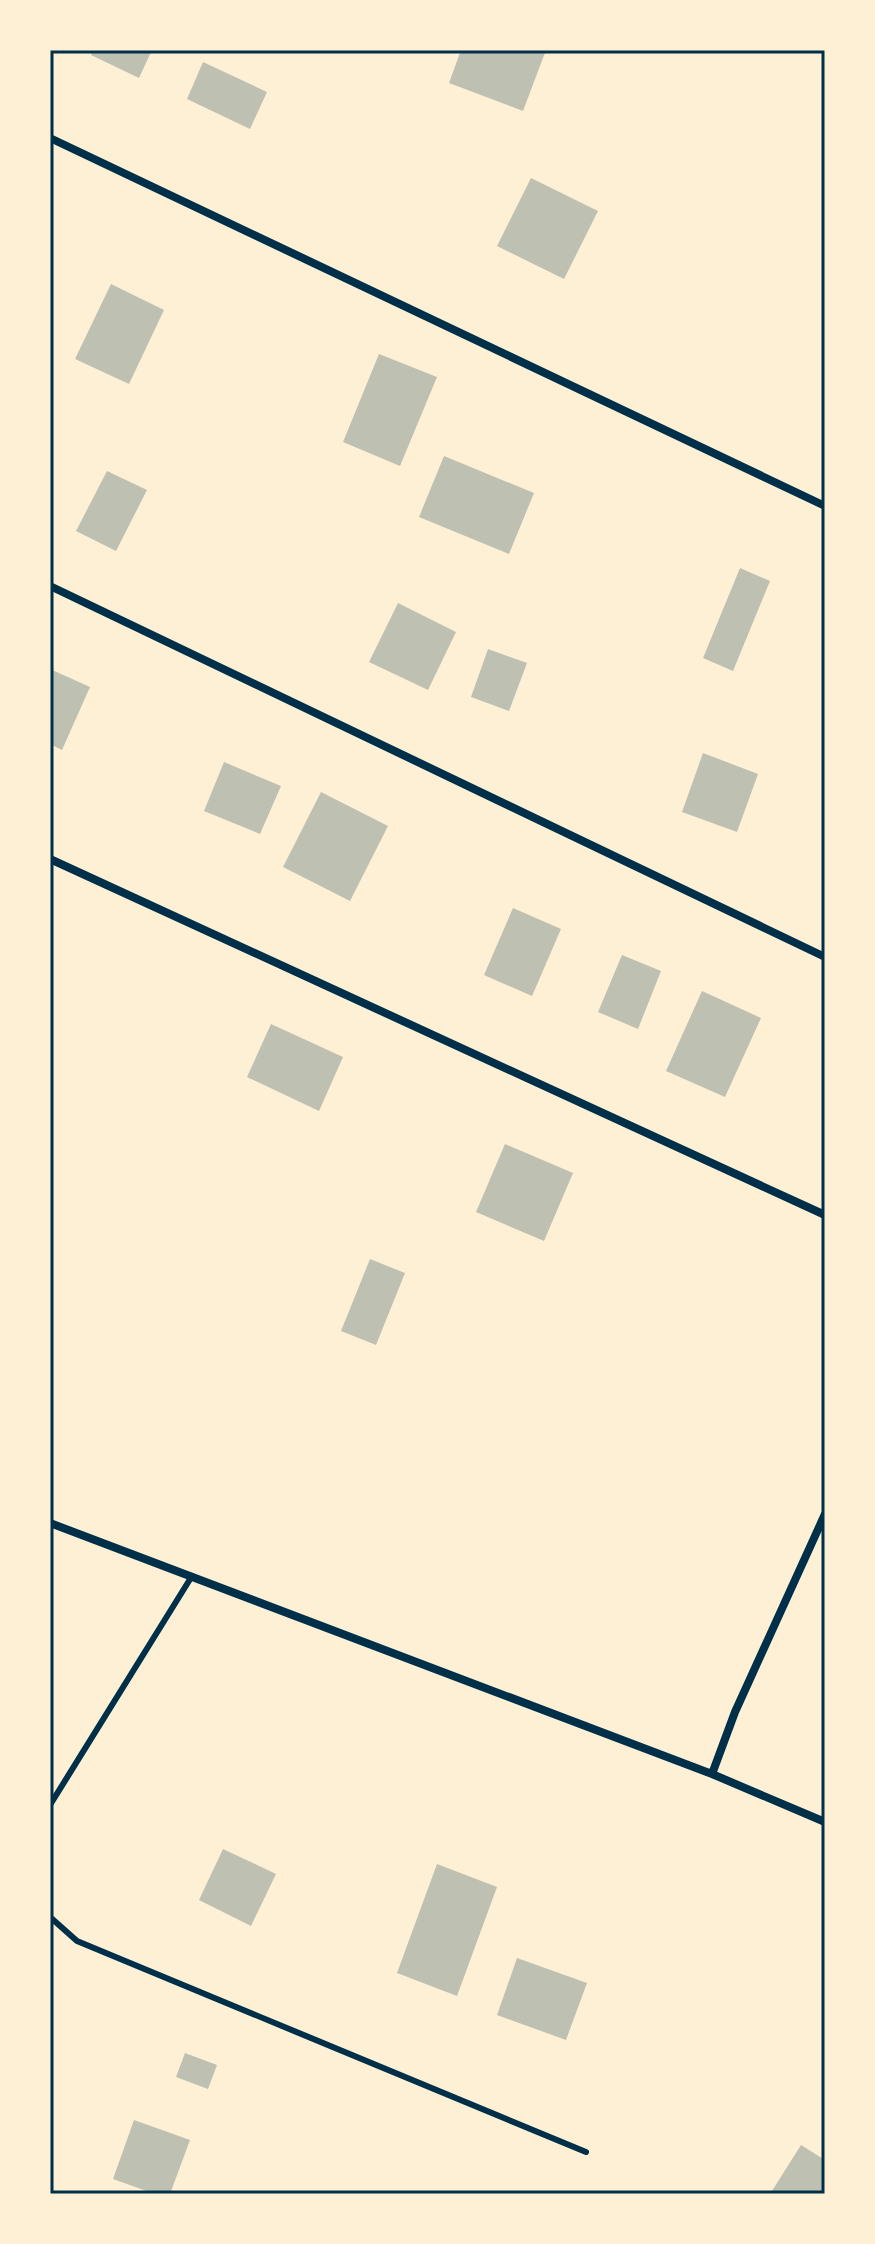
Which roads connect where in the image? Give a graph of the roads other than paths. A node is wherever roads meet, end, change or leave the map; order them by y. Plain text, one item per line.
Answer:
1 (50, 138) edge
2 (825, 506) edge
3 (50, 586) edge
4 (50, 859) edge
5 (825, 957) edge
6 (825, 1215) edge
7 (825, 1514) edge
8 (50, 1523) edge
9 (192, 1576) junction
10 (712, 1774) junction
11 (50, 1805) edge
12 (825, 1822) edge
13 (50, 1917) edge
14 (586, 2152) dead end

1 - 2 street
3 - 5 street
4 - 6 street
7 - 10 street
8 - 9 street
9 - 10 street
9 - 11 lane
10 - 12 street
13 - 14 lane

